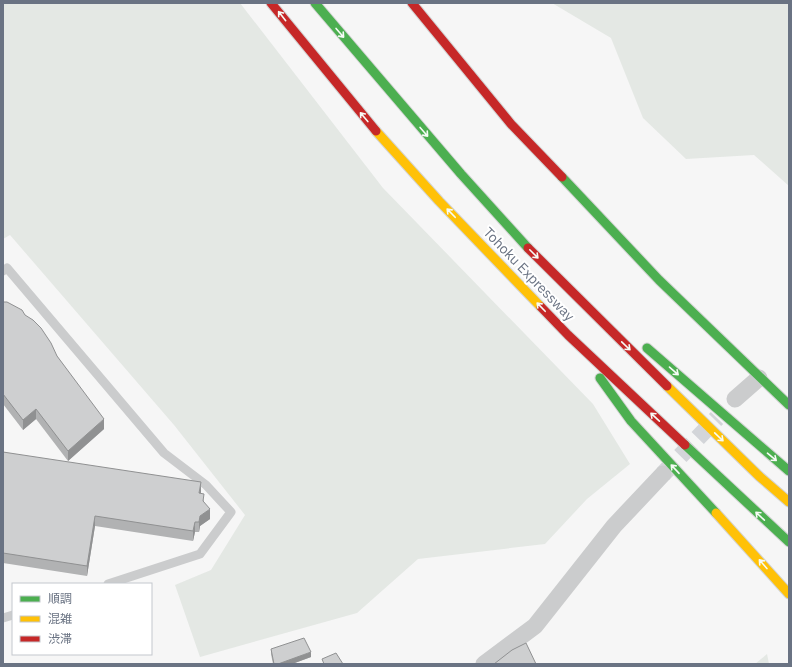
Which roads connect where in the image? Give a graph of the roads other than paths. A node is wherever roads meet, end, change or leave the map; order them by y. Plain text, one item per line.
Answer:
1 (271, 3) edge
2 (315, 3) edge
3 (412, 3) edge
4 (461, 174) junction
5 (3, 271) edge
6 (564, 271) dead end
7 (568, 335) junction
8 (640, 341) dead end
9 (759, 378) junction
10 (736, 399) dead end
11 (789, 405) edge
12 (789, 471) edge
13 (663, 474) tunnel mouth
14 (789, 502) edge
15 (789, 542) edge
16 (111, 583) edge
17 (789, 594) edge
18 (484, 664) edge

7 -> 1 main road, Tohoku Expressway
2 -> 4 main road, Tohoku Expressway
3 - 9 main road
4 - 6 main road
4 -> 14 main road, Tohoku Expressway
5 - 16 lane
15 -> 7 main road, Tohoku Expressway
17 -> 7 main road
8 -> 12 main road
9 - 10 street
9 - 11 main road
13 - 18 street

